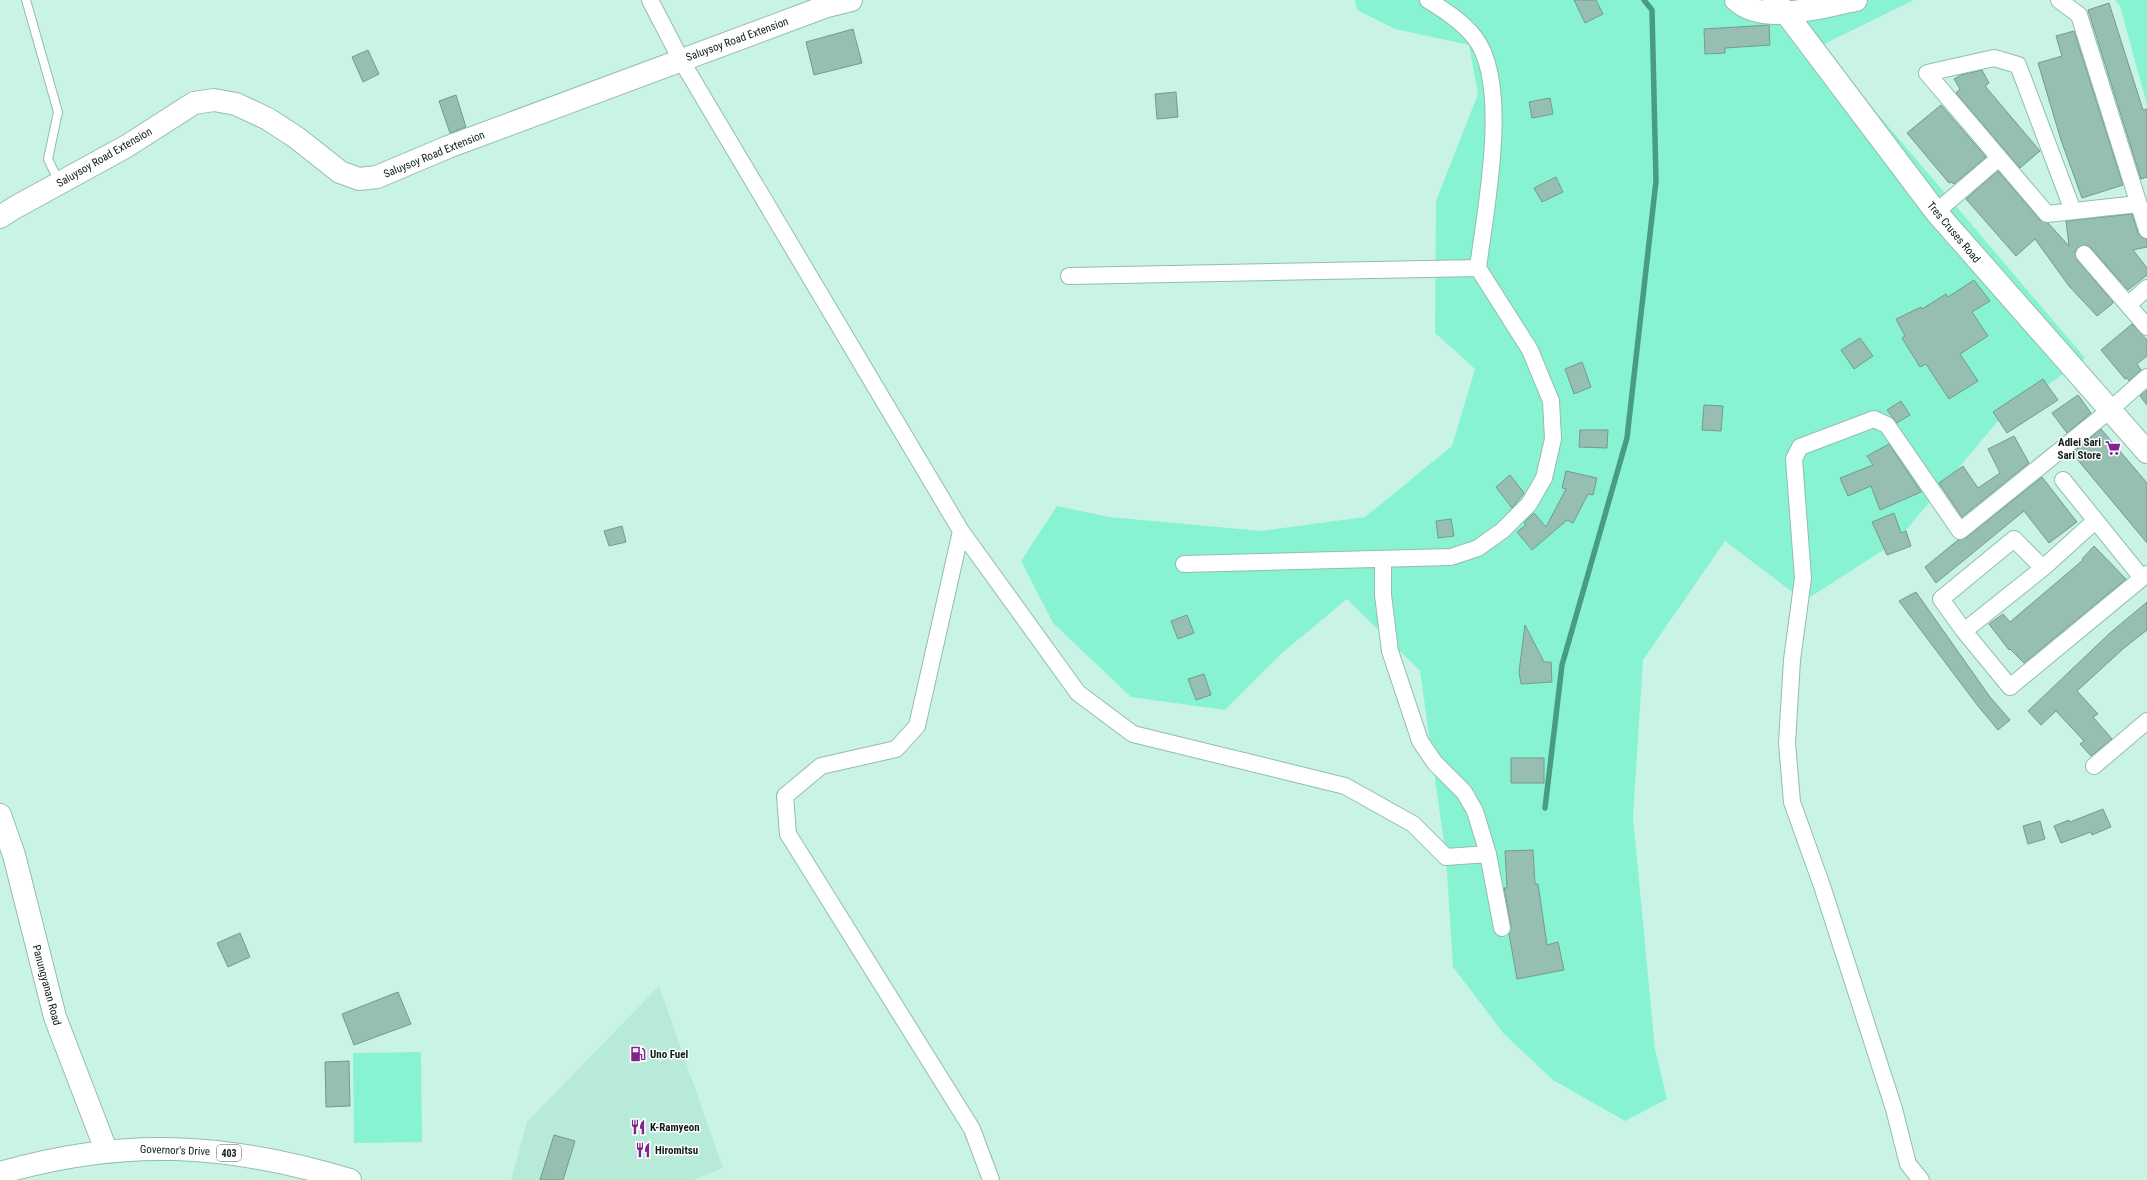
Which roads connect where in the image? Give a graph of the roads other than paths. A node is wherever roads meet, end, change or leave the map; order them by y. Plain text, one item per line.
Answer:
1 (26, 0) edge
2 (650, 0) edge
3 (851, 0) edge
4 (1428, 0) edge
5 (1736, 0) edge
6 (1856, 0) edge
7 (2059, 0) edge
8 (1780, 7) edge
9 (681, 60) junction
10 (1999, 158) junction
11 (60, 183) junction
12 (2138, 204) junction
13 (2073, 211) junction
14 (1936, 212) junction
15 (0, 218) edge
16 (2147, 230) edge
17 (2084, 254) dead end
18 (1478, 268) junction
19 (1069, 276) dead end
20 (2147, 288) edge
21 (2128, 305) junction
22 (2147, 327) edge
23 (2147, 377) edge
24 (2110, 410) junction
25 (2147, 452) edge
26 (2063, 480) dead end
27 (2096, 521) junction
28 (961, 530) junction
29 (1383, 559) junction
30 (1184, 564) dead end
31 (2044, 568) junction
32 (2144, 576) edge
33 (1964, 631) junction
34 (2147, 721) edge
35 (2094, 766) dead end
36 (0, 815) edge
37 (1488, 854) junction
38 (1502, 928) dead end
39 (106, 1150) junction
40 (0, 1174) edge
41 (24, 1174) edge
42 (350, 1180) edge
43 (991, 1180) edge
44 (1921, 1180) edge

1 - 11 lane
2 - 9 street
3 - 9 main road, Saluysoy Road Extension
4 - 18 street
5 - 8 main road
6 - 8 main road
7 - 12 street
8 - 14 main road, Tres Cruses Road
9 - 11 main road, Saluysoy Road Extension
9 - 28 street
10 - 13 street
10 - 13 street
10 - 14 street
11 - 15 main road, Saluysoy Road Extension
12 - 13 street
12 - 16 street
14 - 24 main road, Tres Cruses Road
17 - 21 street
18 - 19 street
18 - 29 street
20 - 21 street
21 - 22 street
23 - 24 street
24 - 25 main road, Tres Cruses Road
24 - 44 street
26 - 27 street
27 - 31 street
27 - 32 street
28 - 37 street
28 - 43 street
29 - 30 street
29 - 37 street
31 - 33 street
31 - 33 street
32 - 33 street
34 - 35 street
36 - 39 main road, Panungyanan Road
37 - 38 street
39 - 41 main road, Governor's Drive / 403
39 - 42 main road, Governor's Drive / 403
40 - 41 main road, Governor's Drive / 403

